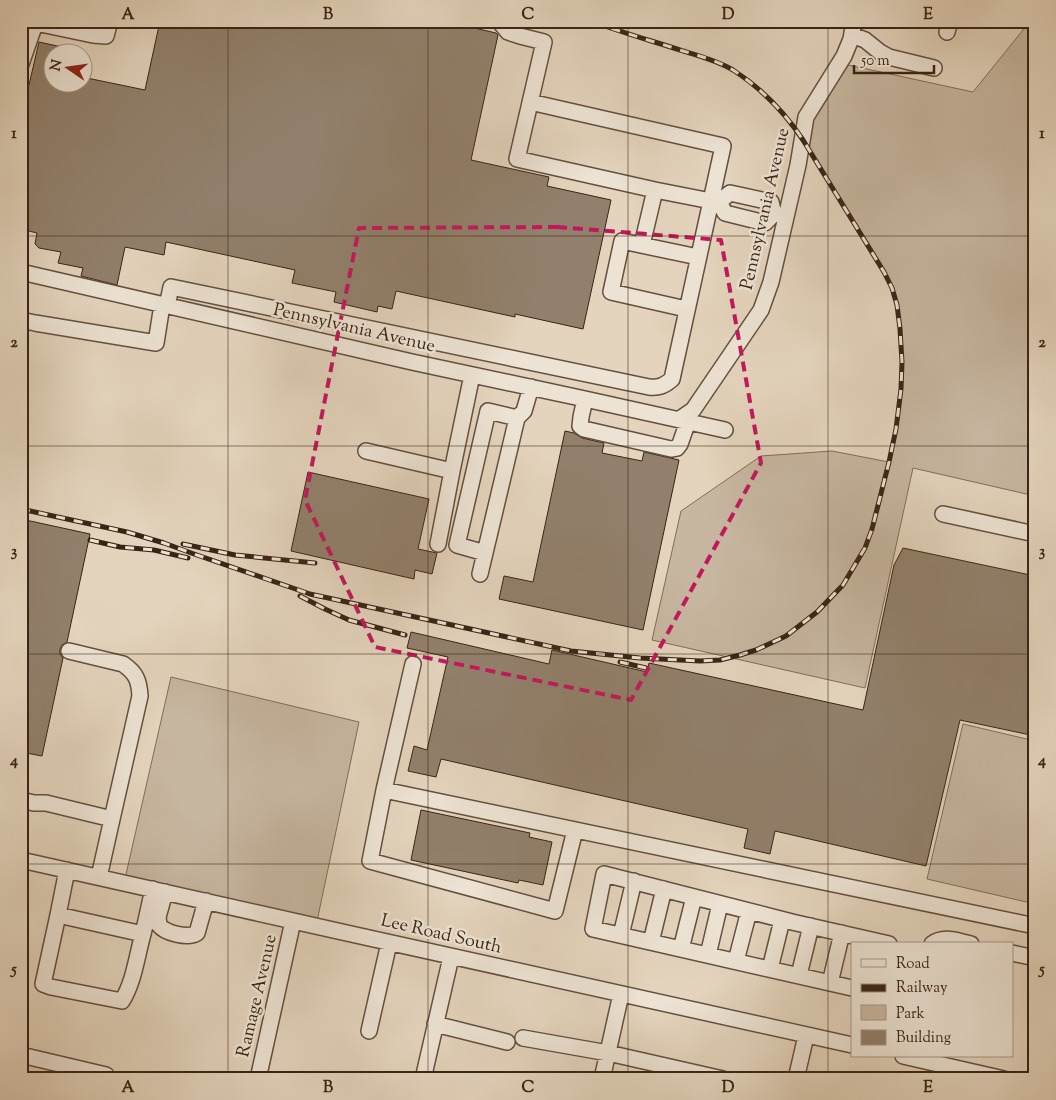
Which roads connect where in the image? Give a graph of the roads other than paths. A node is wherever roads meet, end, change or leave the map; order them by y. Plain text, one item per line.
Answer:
1 (110, 21) edge
2 (499, 21) edge
3 (41, 22) edge
4 (853, 28) edge
5 (21, 64) edge
6 (934, 68) dead end
7 (530, 102) junction
8 (655, 190) junction
9 (715, 202) junction
10 (780, 215) junction
11 (642, 245) junction
12 (698, 257) junction
13 (21, 272) edge
14 (165, 305) junction
15 (686, 309) junction
16 (21, 320) edge
17 (472, 375) junction
18 (530, 387) junction
19 (585, 398) junction
20 (517, 418) junction
21 (684, 420) junction
22 (725, 430) dead end
23 (366, 451) dead end
24 (452, 471) junction
25 (943, 514) dead end
26 (1035, 534) edge
27 (438, 544) dead end
28 (485, 553) junction
29 (480, 574) dead end
30 (69, 651) dead end
31 (413, 664) dead end
32 (21, 787) edge
33 (384, 790) junction
34 (25, 801) edge
35 (112, 819) junction
36 (574, 830) junction
37 (21, 860) edge
38 (67, 870) junction
39 (99, 878) junction
40 (634, 881) junction
41 (664, 889) junction
42 (159, 891) junction
43 (694, 897) junction
44 (206, 901) junction
45 (720, 904) junction
46 (749, 911) junction
47 (58, 915) junction
48 (782, 920) junction
49 (293, 921) junction
50 (812, 926) junction
51 (1035, 926) edge
52 (842, 933) junction
53 (143, 934) junction
54 (621, 935) junction
55 (651, 942) junction
56 (871, 942) edge
57 (934, 942) edge
58 (962, 942) edge
59 (389, 943) junction
60 (681, 949) junction
61 (1014, 953) edge
62 (708, 955) junction
63 (450, 957) junction
64 (1035, 958) edge
65 (736, 961) junction
66 (770, 969) junction
67 (799, 976) junction
68 (830, 983) junction
69 (851, 988) edge
70 (621, 994) junction
71 (435, 1024) junction
72 (370, 1031) dead end
73 (806, 1036) junction
74 (524, 1038) dead end
75 (507, 1042) dead end
76 (851, 1045) edge
77 (608, 1053) junction
78 (21, 1055) edge
79 (911, 1058) edge
80 (981, 1076) edge
81 (106, 1077) edge
82 (258, 1079) edge
83 (423, 1079) edge
84 (602, 1079) edge
85 (723, 1079) edge
86 (796, 1079) edge
87 (1004, 1079) edge

1 - 3 street
2 - 7 street
3 - 5 street
4 - 6 street
4 - 10 street, Pennsylvania Avenue
7 - 8 street
7 - 9 street
8 - 9 street
8 - 11 street
9 - 10 street
9 - 10 street
9 - 12 street
10 - 21 street, Pennsylvania Avenue
11 - 12 street
11 - 15 street
12 - 15 street
13 - 14 street, Pennsylvania Avenue
14 - 15 street
14 - 16 street
14 - 17 street, Pennsylvania Avenue
17 - 18 street, Pennsylvania Avenue
17 - 24 street
18 - 19 street, Pennsylvania Avenue
18 - 20 street
19 - 21 street, Pennsylvania Avenue
19 - 21 street
20 - 28 street
20 - 28 street
21 - 22 street, Pennsylvania Avenue
23 - 24 street
24 - 27 street
25 - 26 street
28 - 29 street
30 - 35 street
31 - 33 street
32 - 34 street
33 - 36 street
33 - 36 street
34 - 35 street
35 - 39 street
36 - 51 street
37 - 38 street, Lee Road South
38 - 39 street, Lee Road South
38 - 47 street
39 - 42 street, Lee Road South
40 - 41 street
40 - 54 street
40 - 54 street
41 - 43 street
41 - 55 street
42 - 44 street, Lee Road South
42 - 44 street
42 - 53 street
43 - 45 street
43 - 60 street
44 - 49 street, Lee Road South
45 - 46 street
45 - 62 street
46 - 48 street
46 - 65 street
47 - 53 street
47 - 53 street
48 - 50 street
48 - 66 street
49 - 59 street, Lee Road South
49 - 82 street, Ramage Avenue
50 - 52 street
50 - 67 street
52 - 56 street
52 - 68 street
54 - 55 street
55 - 60 street
57 - 58 street
59 - 63 street, Lee Road South
59 - 72 street
60 - 62 street
61 - 64 street
62 - 65 street
63 - 70 street, Lee Road South
63 - 71 street
65 - 66 street
66 - 67 street
67 - 68 street
68 - 69 street
70 - 73 street, Lee Road South
70 - 77 street
71 - 75 street
71 - 83 street
73 - 76 street, Lee Road South
73 - 86 street
74 - 77 street
77 - 84 street
77 - 85 street
78 - 81 street
79 - 80 street
80 - 87 street

